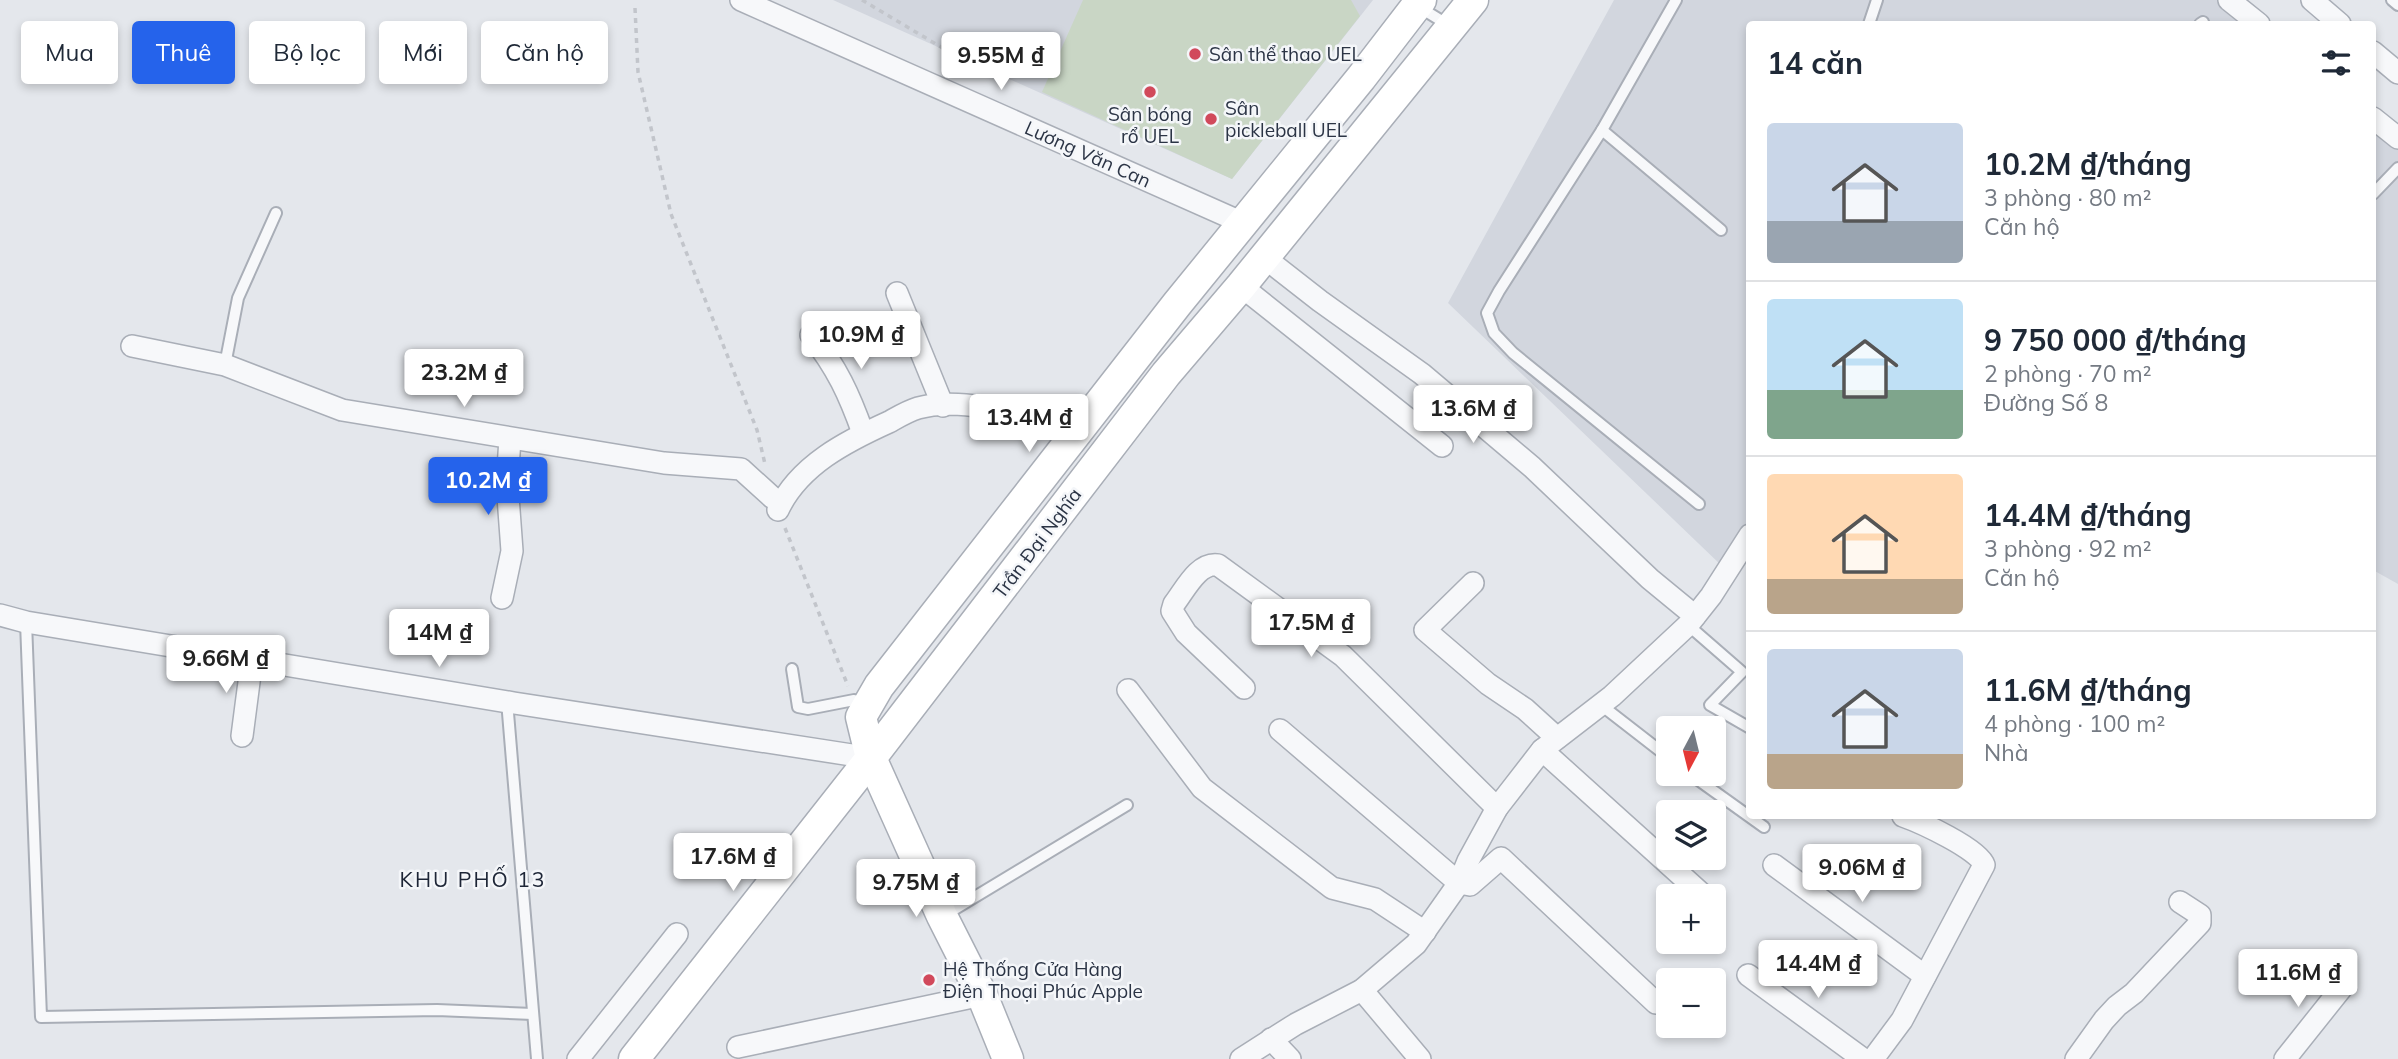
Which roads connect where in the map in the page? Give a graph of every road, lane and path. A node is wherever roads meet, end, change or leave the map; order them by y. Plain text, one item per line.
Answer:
1 (741, 0) edge
2 (862, 0) edge
3 (1473, 0) edge
4 (1676, 0) edge
5 (1877, 0) edge
6 (2229, 0) edge
7 (2312, 0) edge
8 (2392, 0) edge
9 (1414, 2) edge
10 (2398, 5) edge
11 (635, 8) dead end
12 (1870, 21) edge
13 (2255, 21) edge
14 (2336, 21) edge
15 (1452, 27) junction
16 (2376, 55) edge
17 (2398, 73) edge
18 (980, 106) junction
19 (2376, 120) edge
20 (1602, 130) junction
21 (2398, 138) edge
22 (2398, 168) edge
23 (2376, 191) edge
24 (276, 212) dead end
25 (1243, 223) junction
26 (1721, 230) dead end
27 (1265, 258) junction
28 (1241, 286) junction
29 (897, 293) dead end
30 (1158, 329) junction
31 (811, 335) dead end
32 (132, 346) dead end
33 (1184, 352) junction
34 (225, 365) junction
35 (943, 405) junction
36 (1019, 412) dead end
37 (863, 433) junction
38 (510, 439) junction
39 (1442, 446) dead end
40 (776, 504) junction
41 (1699, 504) dead end
42 (1746, 541) edge
43 (1473, 583) dead end
44 (502, 598) dead end
45 (0, 615) edge
46 (1691, 621) junction
47 (26, 622) junction
48 (252, 659) junction
49 (792, 669) dead end
50 (1244, 688) dead end
51 (1128, 690) dead end
52 (506, 701) junction
53 (1601, 705) junction
54 (858, 709) junction
55 (1746, 726) edge
56 (1280, 730) dead end
57 (242, 736) dead end
58 (1549, 744) junction
59 (1656, 748) edge
60 (872, 758) junction
61 (1707, 786) edge
62 (1127, 805) dead end
63 (1497, 808) junction
64 (1746, 814) edge
65 (1753, 819) edge
66 (1913, 819) edge
67 (1764, 827) dead end
68 (1774, 865) dead end
69 (1459, 883) junction
70 (1692, 884) edge
71 (2180, 902) dead end
72 (942, 916) junction
73 (1425, 932) junction
74 (677, 934) dead end
75 (1748, 975) dead end
76 (1925, 976) junction
77 (2344, 985) dead end
78 (1362, 990) junction
79 (982, 995) junction
80 (1656, 1003) dead end
81 (533, 1014) junction
82 (1271, 1039) junction
83 (738, 1047) dead end
84 (537, 1059) edge
85 (578, 1059) edge
86 (634, 1059) edge
87 (1008, 1059) edge
88 (1241, 1059) edge
89 (1290, 1059) edge
90 (1420, 1059) edge
91 (1863, 1059) edge
92 (1873, 1059) edge
93 (2076, 1059) edge
94 (2285, 1059) edge

1 - 18 street, Lương Văn Can
2 - 18 path
3 - 15 street, Trần Đại Nghĩa
4 - 20 lane
5 - 12 lane
6 - 13 street
7 - 14 street
8 - 10 lane
9 - 15 lane
9 - 25 street, Trần Đại Nghĩa
11 - 40 path
15 - 27 street, Trần Đại Nghĩa
16 - 17 street
18 - 25 street, Lương Văn Can
19 - 21 street
20 - 26 lane
20 - 41 lane
22 - 23 lane
24 - 34 lane
25 - 30 street, Trần Đại Nghĩa
27 - 28 street, Trần Đại Nghĩa
27 - 46 street
28 - 33 street, Trần Đại Nghĩa
28 - 39 street
29 - 35 street
30 - 33 street
30 - 54 street, Trần Đại Nghĩa
31 - 37 street
32 - 34 street
33 - 60 street, Trần Đại Nghĩa
34 - 38 street
35 - 36 street
35 - 37 street
37 - 40 street
38 - 40 street
38 - 44 street
40 - 54 path
42 - 46 street
43 - 58 street
45 - 47 street
46 - 53 street
46 - 55 lane
47 - 48 street
47 - 81 lane
48 - 52 street
48 - 57 street
49 - 54 lane
50 - 63 street
51 - 73 street
52 - 60 street
52 - 81 lane
53 - 58 street
53 - 59 lane
54 - 60 street
56 - 69 street
58 - 63 street
58 - 70 street
60 - 72 street
60 - 86 street, Trần Đại Nghĩa
61 - 64 lane
62 - 72 lane
63 - 69 street
65 - 67 lane
66 - 76 street
68 - 76 street
69 - 73 street
69 - 80 street
71 - 93 street
72 - 79 street
73 - 78 street
74 - 85 street
75 - 91 street
76 - 92 street
77 - 94 street
78 - 82 street
78 - 90 street
79 - 83 street
79 - 87 street
81 - 84 lane
82 - 88 street
82 - 89 street

